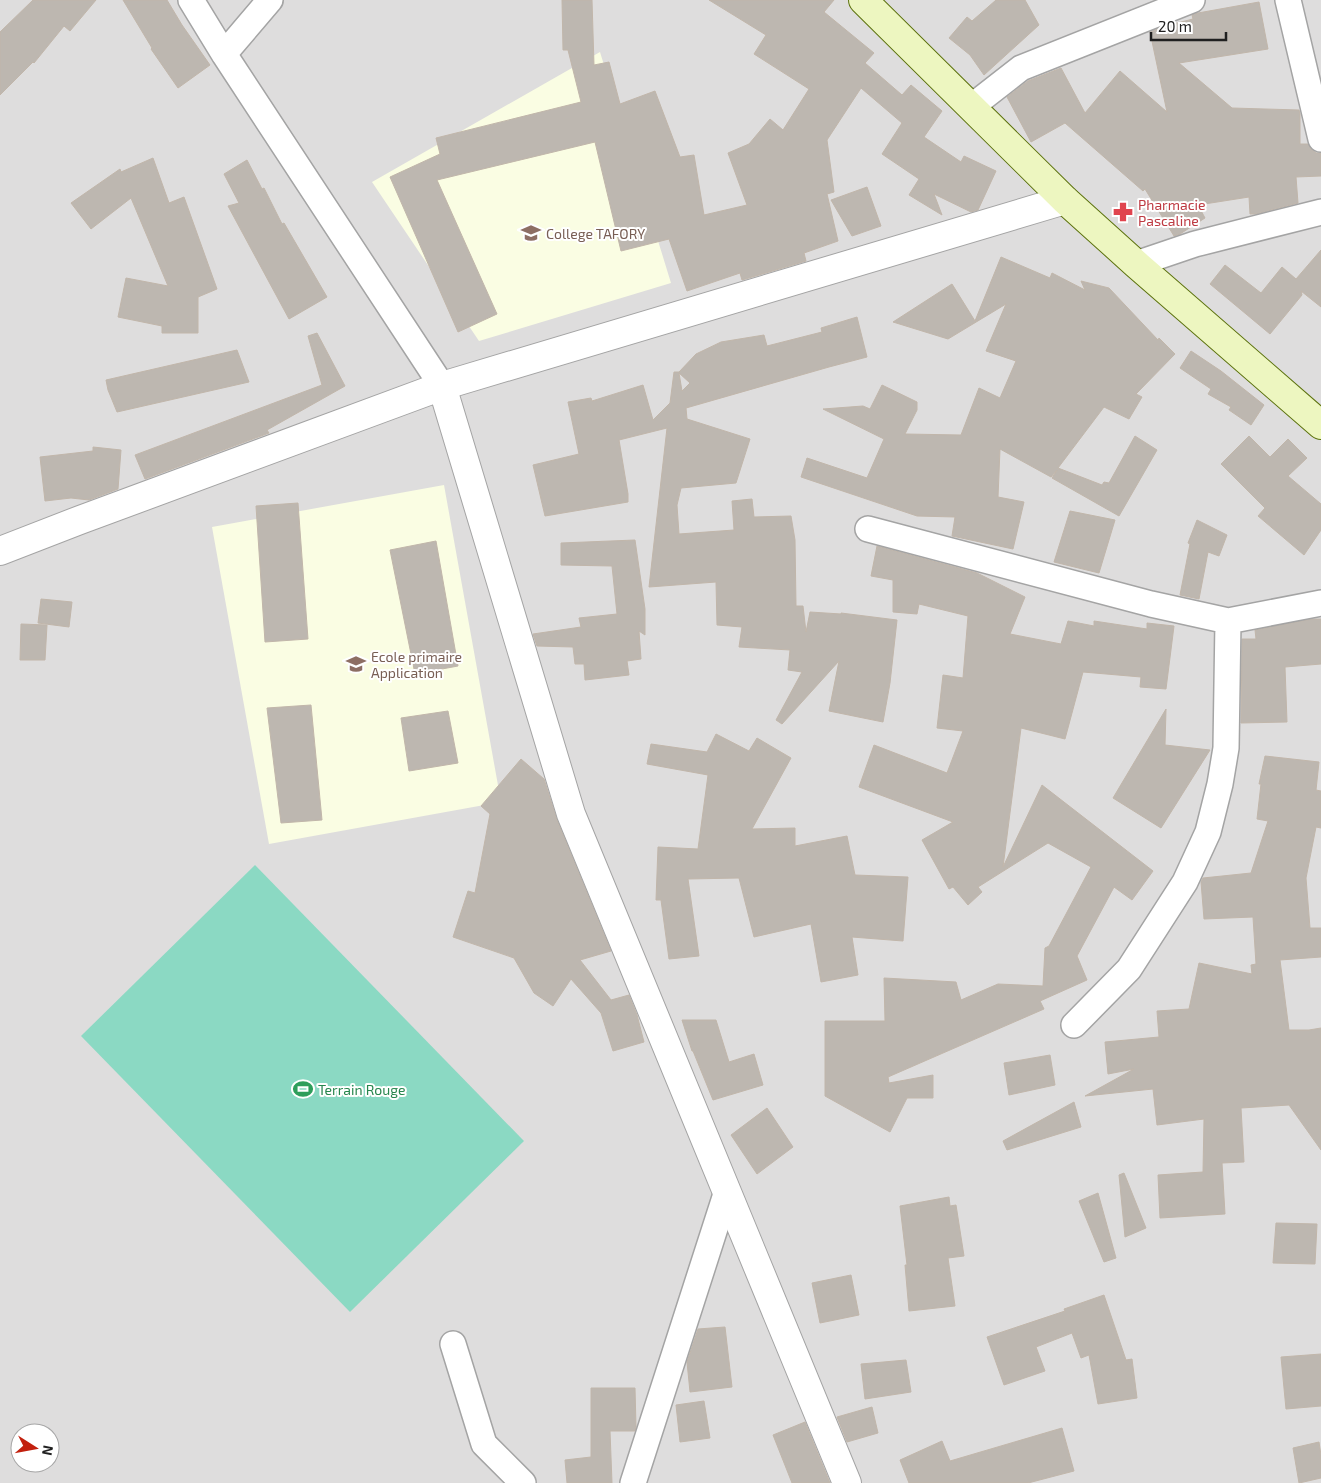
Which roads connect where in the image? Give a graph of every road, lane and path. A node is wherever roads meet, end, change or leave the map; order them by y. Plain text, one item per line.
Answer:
1 (191, 0) edge
2 (270, 0) edge
3 (863, 0) edge
4 (1192, 0) edge
5 (1288, 0) edge
6 (224, 54) junction
7 (971, 107) junction
8 (1321, 139) edge
9 (1065, 200) junction
10 (1321, 212) edge
11 (1136, 264) junction
12 (442, 386) junction
13 (1321, 425) edge
14 (868, 529) dead end
15 (0, 551) edge
16 (1321, 602) edge
17 (1228, 621) junction
18 (1074, 1025) dead end
19 (727, 1191) junction
20 (453, 1344) dead end
21 (523, 1483) edge
22 (632, 1483) edge
23 (847, 1483) edge

1 - 6 street
2 - 6 street
3 - 7 main road
4 - 7 street
5 - 8 street
6 - 12 street
7 - 9 main road
9 - 11 main road
9 - 12 street
10 - 11 street
11 - 13 main road
12 - 15 street
12 - 19 street
14 - 17 street
16 - 17 street
17 - 18 street
19 - 22 street
19 - 23 street
20 - 21 street

